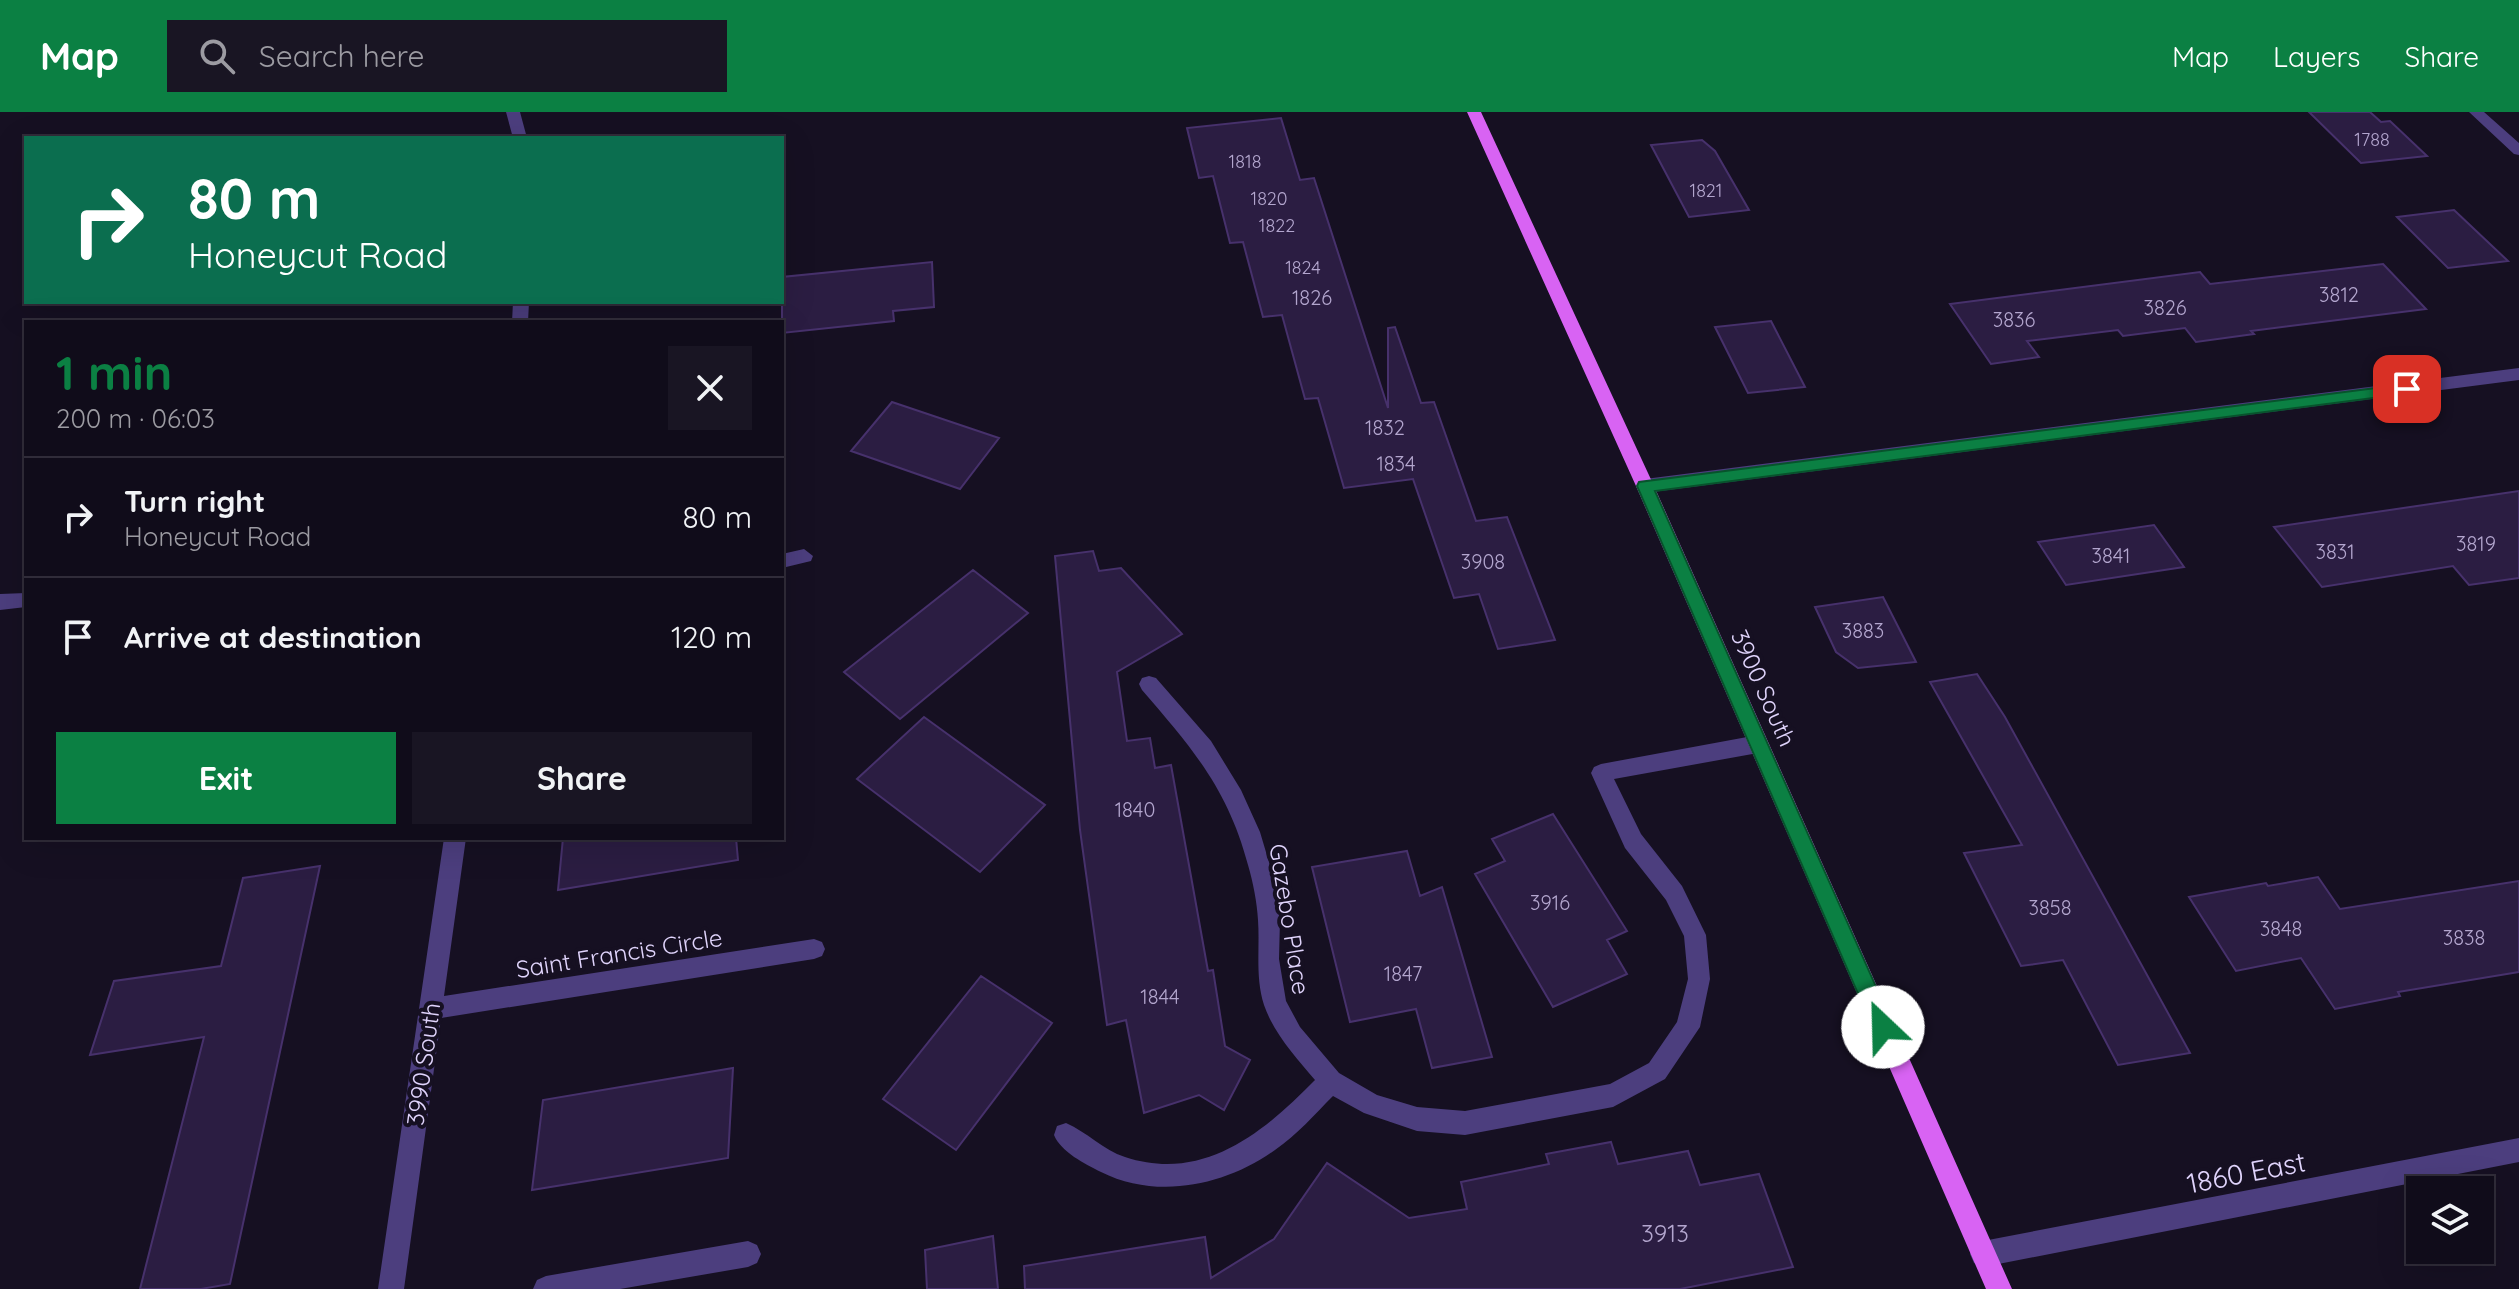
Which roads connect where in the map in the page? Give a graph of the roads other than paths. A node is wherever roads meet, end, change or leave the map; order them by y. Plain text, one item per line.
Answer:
1 (513, 112) edge
2 (1474, 112) edge
3 (2476, 112) edge
4 (519, 136) edge
5 (2519, 151) edge
6 (2519, 374) edge
7 (1645, 486) junction
8 (804, 556) dead end
9 (784, 561) edge
10 (24, 600) edge
11 (0, 602) edge
12 (1149, 684) dead end
13 (1758, 744) junction
14 (455, 840) edge
15 (814, 949) dead end
16 (431, 1009) junction
17 (1331, 1081) junction
18 (1066, 1135) dead end
19 (2519, 1150) edge
20 (748, 1254) dead end
21 (1983, 1254) junction
22 (391, 1289) edge
23 (546, 1289) edge
24 (1999, 1289) edge

1 - 4 street
2 - 7 main road, 3900 South
3 - 5 street
6 - 7 street
7 - 13 main road, 3900 South
8 - 9 street
10 - 11 street
12 - 17 street, Gazebo Place
13 - 17 street, Gazebo Place
13 - 21 main road, 3900 South
14 - 16 street, 3990 South
15 - 16 street, Saint Francis Circle
16 - 22 street, 3990 South
17 - 18 street
19 - 21 street, 1860 East
20 - 23 street
21 - 24 main road, 3900 South

